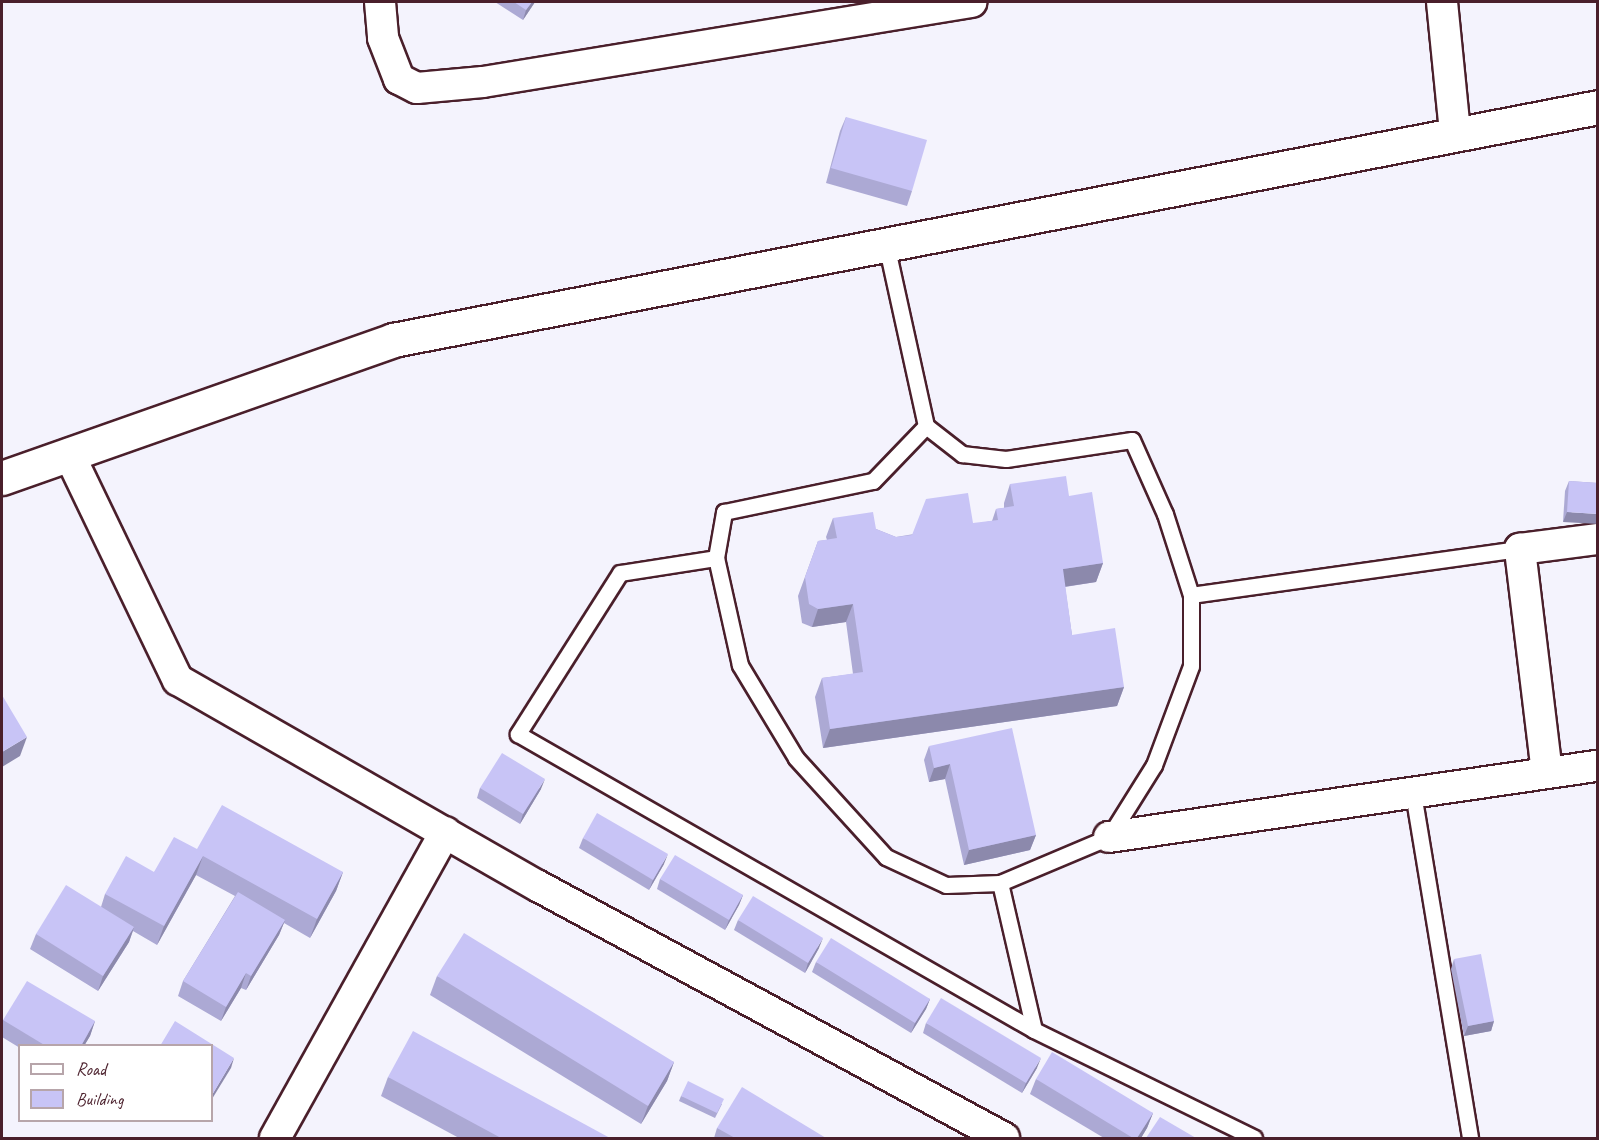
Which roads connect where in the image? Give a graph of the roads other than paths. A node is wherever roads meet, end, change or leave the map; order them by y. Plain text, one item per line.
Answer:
1 (380, 2) edge
2 (971, 2) edge
3 (1442, 2) edge
4 (882, 9) edge
5 (1598, 107) edge
6 (1455, 132) junction
7 (886, 244) junction
8 (926, 426) junction
9 (69, 454) junction
10 (2, 478) edge
11 (1598, 539) edge
12 (1520, 549) junction
13 (716, 558) junction
14 (1191, 595) junction
15 (1598, 766) edge
16 (1547, 773) junction
17 (1413, 793) junction
18 (445, 832) junction
19 (1109, 837) junction
20 (1000, 883) junction
21 (1034, 1030) junction
22 (275, 1138) edge
23 (1004, 1138) edge
24 (1254, 1138) edge
25 (1470, 1138) edge

1 - 4 street
2 - 4 street
3 - 6 street
5 - 6 street
6 - 7 street
7 - 8 lane
7 - 9 street
8 - 13 lane
8 - 14 lane
9 - 10 street
9 - 18 street
11 - 12 street
12 - 14 lane
12 - 16 street
13 - 20 lane
13 - 21 lane
14 - 19 lane
15 - 16 street
16 - 17 street
17 - 19 street
17 - 25 lane
18 - 22 street
18 - 23 street
19 - 20 lane
20 - 21 lane
21 - 24 lane

